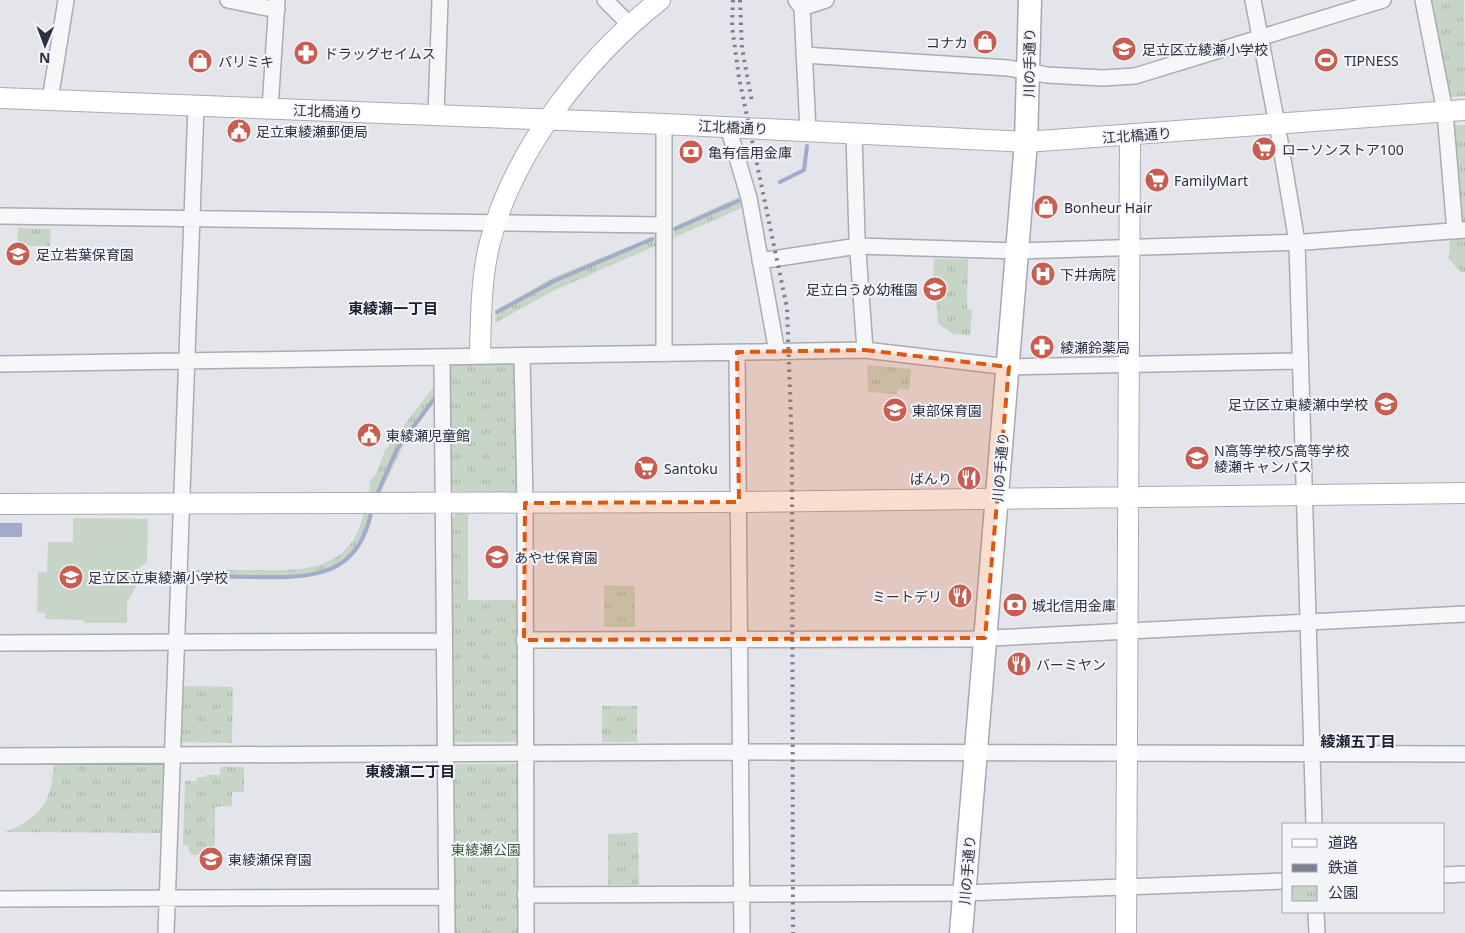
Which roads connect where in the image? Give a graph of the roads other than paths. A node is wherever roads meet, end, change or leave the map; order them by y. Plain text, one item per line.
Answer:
1 (66, 0) edge
2 (228, 0) edge
3 (440, 0) edge
4 (605, 0) edge
5 (660, 0) edge
6 (826, 0) edge
7 (1030, 0) edge
8 (1253, 0) edge
9 (1383, 0) edge
10 (1423, 0) edge
11 (799, 4) edge
12 (277, 5) edge
13 (630, 25) junction
14 (1260, 37) junction
15 (804, 56) junction
16 (1028, 70) junction
17 (0, 98) edge
18 (50, 100) junction
19 (196, 106) junction
20 (270, 109) junction
21 (1465, 110) edge
22 (1445, 112) junction
23 (436, 115) junction
24 (550, 119) junction
25 (664, 124) junction
26 (1277, 124) junction
27 (728, 127) junction
28 (808, 131) junction
29 (854, 134) junction
30 (1130, 136) junction
31 (1026, 142) junction
32 (0, 216) edge
33 (193, 220) junction
34 (496, 223) junction
35 (663, 225) junction
36 (1460, 231) edge
37 (1297, 242) junction
38 (858, 246) junction
39 (1129, 247) junction
40 (1018, 251) junction
41 (760, 261) junction
42 (865, 350) junction
43 (737, 352) junction
44 (776, 352) junction
45 (480, 354) junction
46 (664, 354) junction
47 (522, 356) junction
48 (442, 357) junction
49 (188, 361) junction
50 (1300, 361) junction
51 (0, 364) edge
52 (1129, 365) junction
53 (1009, 367) junction
54 (1465, 493) edge
55 (1304, 495) junction
56 (1128, 498) junction
57 (997, 500) junction
58 (739, 502) junction
59 (182, 503) junction
60 (444, 503) junction
61 (525, 503) junction
62 (0, 504) edge
63 (1465, 614) edge
64 (1307, 622) junction
65 (1128, 631) junction
66 (986, 638) junction
67 (524, 640) junction
68 (740, 640) junction
69 (444, 641) junction
70 (177, 642) junction
71 (0, 643) edge
72 (740, 752) junction
73 (445, 753) junction
74 (525, 753) junction
75 (976, 753) junction
76 (1126, 753) junction
77 (1311, 753) junction
78 (172, 754) junction
79 (1465, 754) edge
80 (0, 756) edge
81 (1314, 823) edge
82 (1465, 874) edge
83 (1445, 875) edge
84 (1282, 881) edge
85 (1126, 888) junction
86 (965, 893) junction
87 (525, 895) junction
88 (742, 895) junction
89 (447, 897) junction
90 (167, 898) junction
91 (0, 899) edge
92 (1316, 913) edge
93 (166, 933) edge
94 (447, 933) edge
95 (526, 933) edge
96 (742, 933) edge
97 (961, 933) edge
98 (1126, 933) edge
99 (1317, 933) edge

1 - 18 street
2 - 12 street
3 - 23 street
4 - 13 street
5 - 13 street
6 - 11 street
7 - 16 main road, 川の手通り
8 - 14 street
9 - 14 street
10 - 22 street
11 - 15 street
12 - 20 street
13 - 24 street
14 - 16 street
14 - 26 street
15 - 16 street
15 - 28 street
16 - 31 main road, 川の手通り
17 - 18 street, 江北橋通り
18 - 19 street, 江北橋通り
19 - 20 street, 江北橋通り
19 - 33 street
20 - 23 street, 江北橋通り
21 - 22 street, 江北橋通り
22 - 26 street, 江北橋通り
22 - 36 street
23 - 24 street, 江北橋通り
24 - 25 street, 江北橋通り
24 - 34 street
25 - 27 street, 江北橋通り
25 - 35 street
26 - 30 street, 江北橋通り
26 - 37 street
27 - 28 street, 江北橋通り
27 - 41 street
28 - 29 street, 江北橋通り
29 - 31 street, 江北橋通り
29 - 38 street
30 - 31 street, 江北橋通り
30 - 39 street
31 - 40 main road, 川の手通り
32 - 33 street
33 - 34 street
33 - 49 street
34 - 35 street
34 - 45 street
35 - 46 street
36 - 37 street
37 - 39 street
37 - 50 street
38 - 40 street
38 - 41 street
38 - 42 street
39 - 40 street
39 - 52 street
40 - 53 main road, 川の手通り
41 - 44 street
42 - 44 street
42 - 53 street
43 - 44 street
43 - 46 street
43 - 58 street
45 - 47 street
45 - 48 street
46 - 47 street
47 - 61 street
48 - 49 street
48 - 60 street
49 - 51 street
49 - 59 street
50 - 52 street
50 - 55 street
52 - 53 street
52 - 56 street
53 - 57 main road, 川の手通り
54 - 55 street
55 - 56 street
55 - 64 street
56 - 57 street
56 - 65 street
57 - 58 street
57 - 66 main road, 川の手通り
58 - 61 street
58 - 68 street
59 - 60 street
59 - 62 street
59 - 70 street
60 - 61 street
60 - 69 street
61 - 67 street
63 - 64 street
64 - 65 street
64 - 77 street
65 - 66 street
65 - 76 street
66 - 68 street
66 - 75 main road, 川の手通り
67 - 68 street
67 - 74 street
68 - 72 street
69 - 70 street
69 - 73 street
70 - 71 street
70 - 78 street
72 - 74 street
72 - 75 street
72 - 88 street
73 - 74 street
73 - 78 street
73 - 89 street
74 - 87 street
75 - 76 street
75 - 86 main road, 川の手通り
76 - 77 street
76 - 85 street
77 - 79 street
77 - 81 street
78 - 80 street
78 - 90 street
82 - 83 street
84 - 85 street
85 - 86 street
85 - 98 street
86 - 88 street
86 - 97 main road, 川の手通り
87 - 88 street
87 - 95 street
88 - 96 street
89 - 90 street
89 - 94 street
90 - 91 street
90 - 93 street
92 - 99 street

